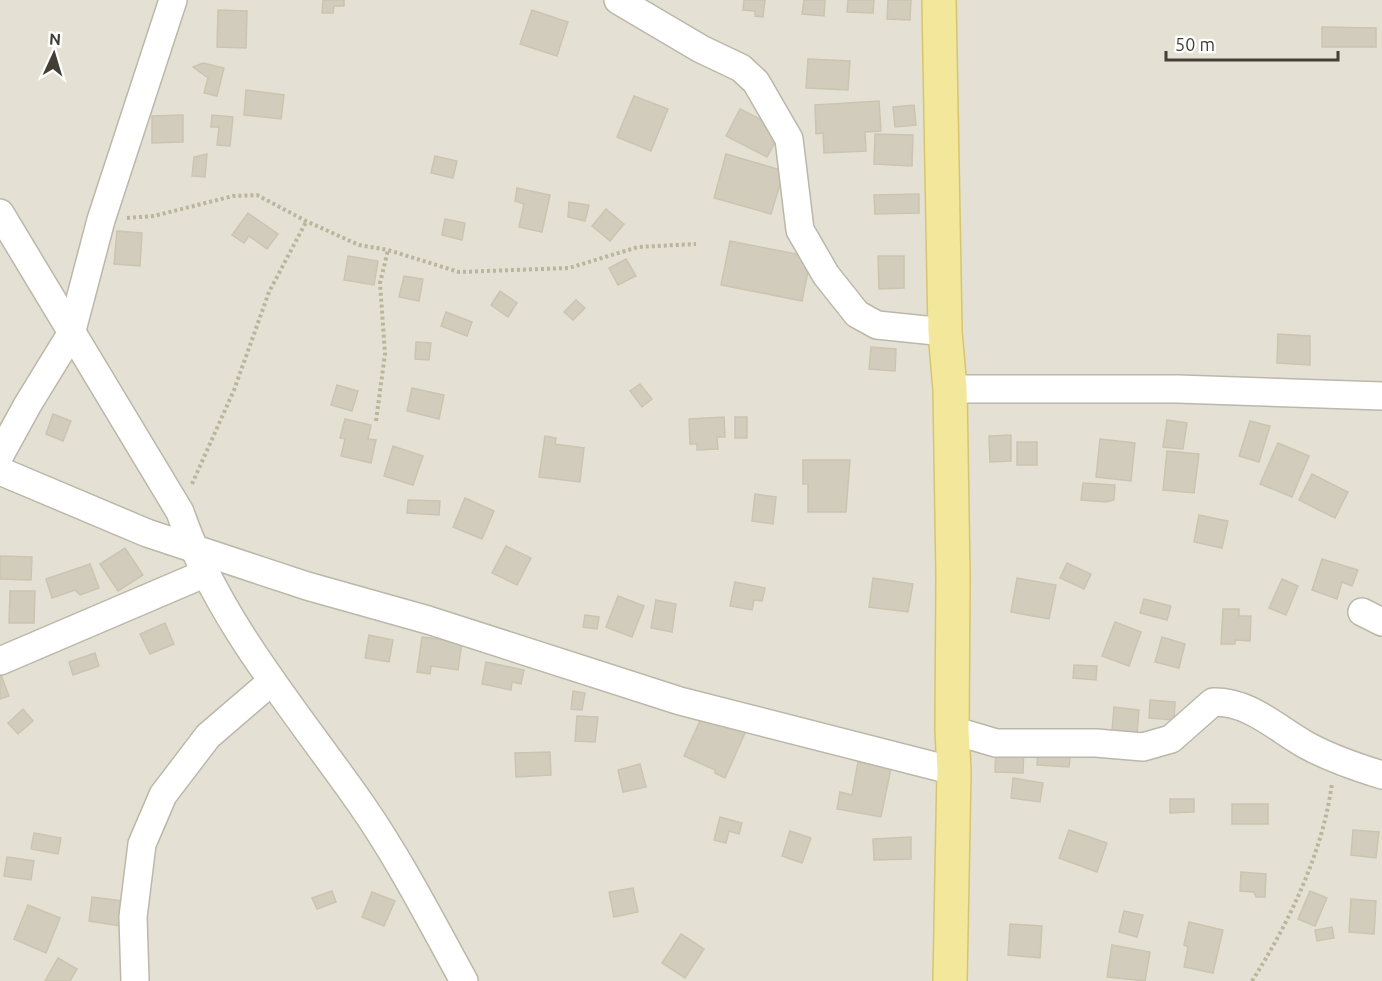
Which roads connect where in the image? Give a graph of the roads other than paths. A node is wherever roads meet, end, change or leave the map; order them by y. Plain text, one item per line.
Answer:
1 (172, 0) edge
2 (618, 0) edge
3 (939, 0) edge
4 (0, 213) edge
5 (945, 332) junction
6 (71, 334) junction
7 (950, 390) junction
8 (1382, 396) edge
9 (0, 455) edge
10 (0, 471) edge
11 (191, 545) junction
12 (206, 573) junction
13 (0, 661) edge
14 (272, 681) junction
15 (952, 730) junction
16 (954, 771) junction
17 (1382, 775) edge
18 (135, 981) edge
19 (464, 981) edge
20 (950, 981) edge

1 - 6 street
2 - 5 street
3 - 5 main road
4 - 6 street
5 - 7 main road
6 - 9 street
6 - 11 street
7 - 8 street
7 - 15 main road
10 - 11 street
11 - 12 street
11 - 16 street
12 - 13 street
12 - 14 street
14 - 18 street
14 - 19 street
15 - 16 main road
15 - 17 street
16 - 20 main road

